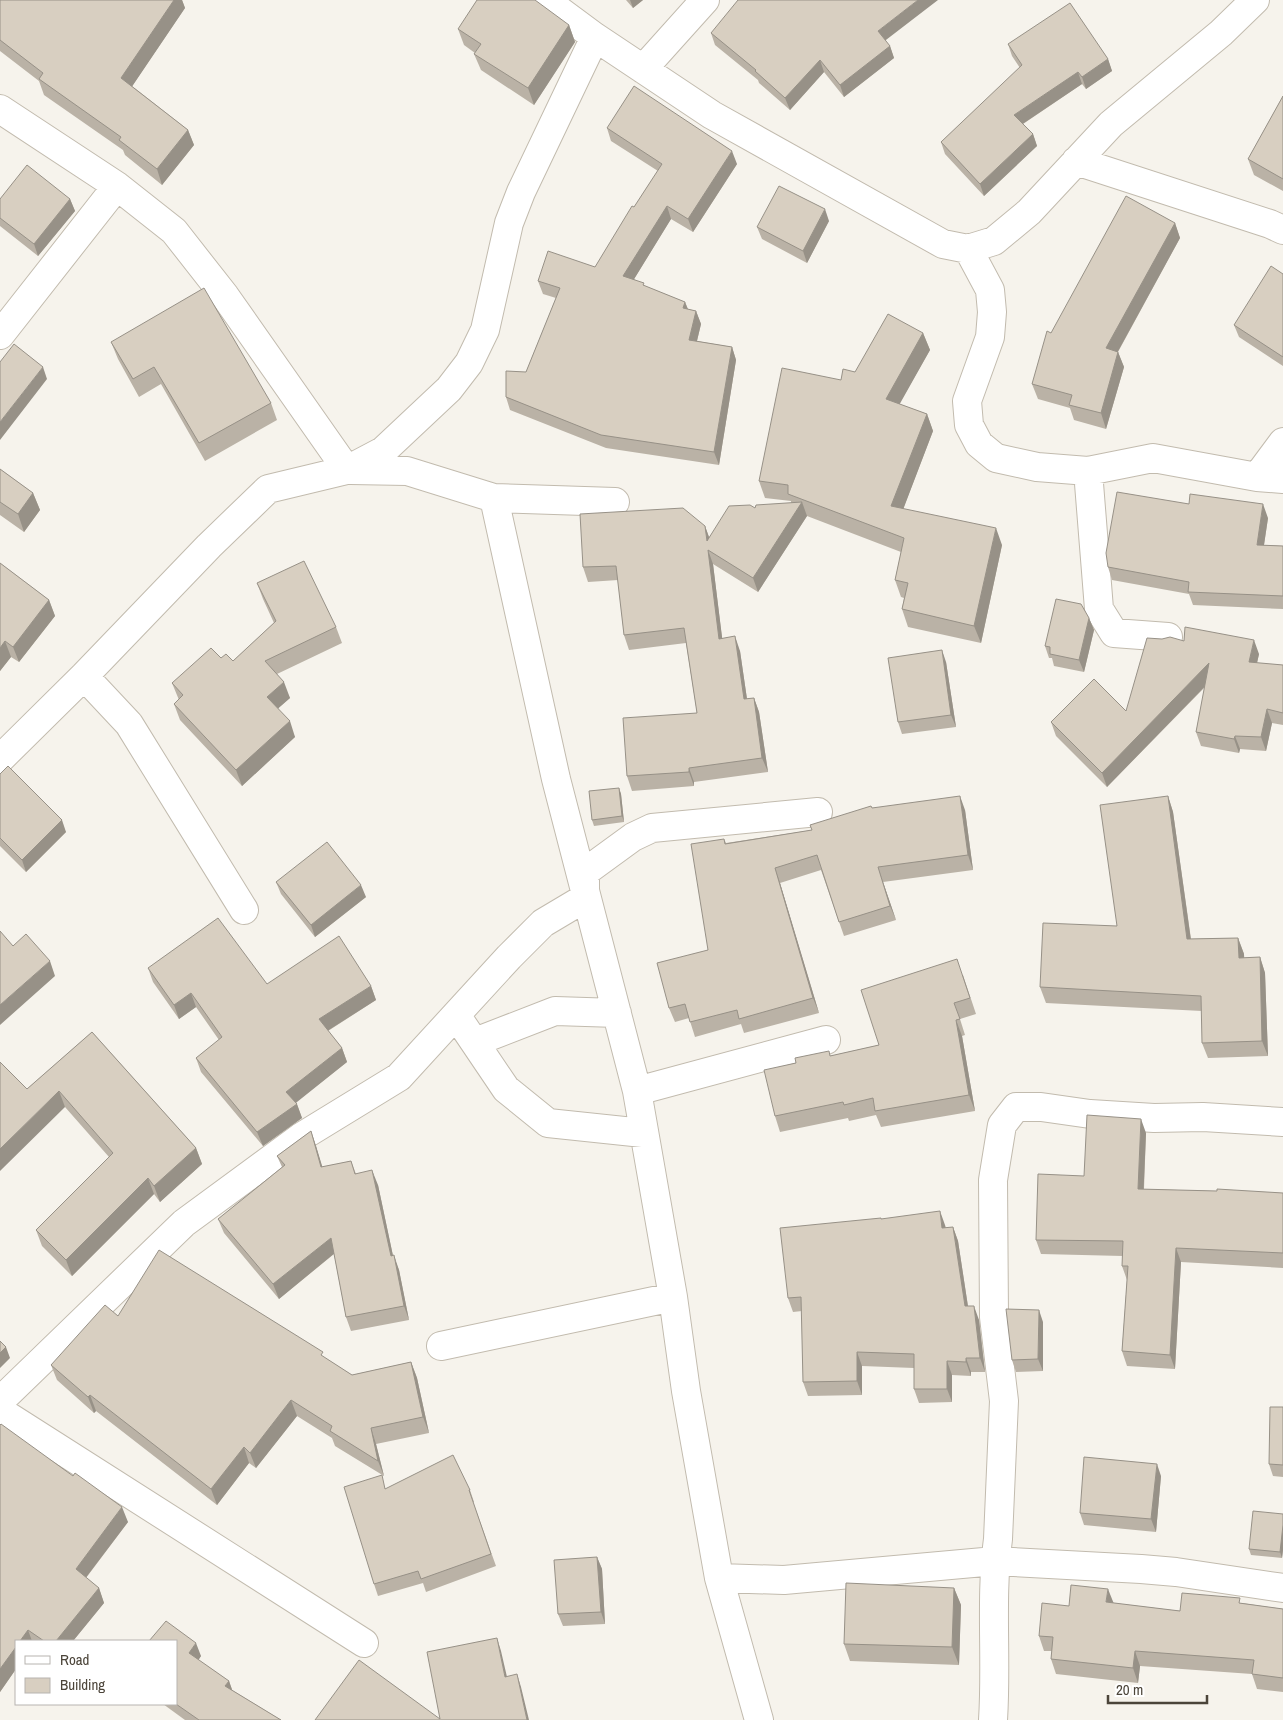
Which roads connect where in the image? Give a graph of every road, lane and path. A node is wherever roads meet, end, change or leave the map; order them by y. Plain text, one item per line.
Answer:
1 (545, 0) edge
2 (704, 0) edge
3 (1255, 0) edge
4 (595, 37) junction
5 (643, 69) junction
6 (0, 108) edge
7 (1076, 161) junction
8 (117, 186) junction
9 (1283, 230) edge
10 (968, 249) junction
11 (0, 335) edge
12 (1283, 442) edge
13 (346, 470) junction
14 (1088, 471) junction
15 (1270, 478) edge
16 (494, 498) junction
17 (615, 502) dead end
18 (1168, 637) edge
19 (84, 676) junction
20 (0, 759) edge
21 (818, 812) dead end
22 (585, 898) junction
23 (244, 910) dead end
24 (617, 1013) junction
25 (456, 1015) junction
26 (826, 1040) dead end
27 (475, 1042) junction
28 (637, 1091) junction
29 (1278, 1120) edge
30 (644, 1133) junction
31 (672, 1297) junction
32 (441, 1346) dead end
33 (0, 1401) edge
34 (0, 1411) edge
35 (995, 1561) junction
36 (719, 1578) junction
37 (1283, 1588) edge
38 (364, 1643) dead end
39 (758, 1720) edge
40 (993, 1720) edge

1 - 4 street
2 - 5 street
3 - 7 street
4 - 5 street
4 - 13 street
5 - 10 street
6 - 8 street
7 - 9 street
7 - 10 street
8 - 11 street
8 - 13 street
10 - 14 street
12 - 15 street
13 - 16 street
13 - 19 street
14 - 15 street
14 - 18 street
16 - 17 street
16 - 22 street
19 - 20 street
19 - 23 street
21 - 22 street
22 - 24 street
22 - 25 street
24 - 27 street
24 - 28 street
25 - 27 street
25 - 33 street
26 - 28 street
27 - 30 street
28 - 30 street
29 - 35 street
30 - 31 street
31 - 32 street
31 - 36 street
34 - 38 street
35 - 36 street
35 - 37 street
35 - 40 street
36 - 39 street

